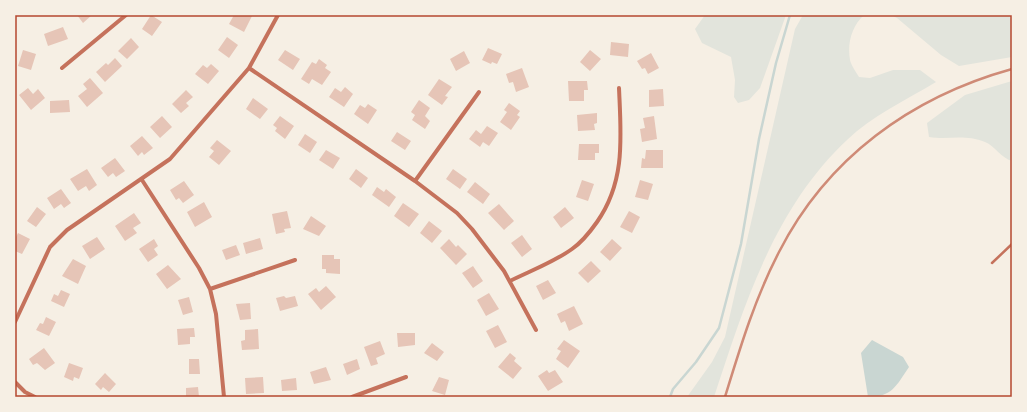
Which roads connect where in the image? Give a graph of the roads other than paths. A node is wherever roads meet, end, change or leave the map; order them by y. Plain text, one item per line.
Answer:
1 (126, 15) edge
2 (278, 15) edge
3 (62, 68) dead end
4 (249, 68) junction
5 (619, 88) dead end
6 (479, 92) dead end
7 (142, 180) junction
8 (415, 181) junction
9 (1012, 244) edge
10 (295, 260) dead end
11 (992, 263) dead end
12 (510, 282) junction
13 (210, 289) junction
14 (15, 322) edge
15 (536, 330) dead end
16 (406, 377) dead end
17 (15, 382) edge
18 (35, 397) edge
19 (224, 397) edge
20 (352, 397) edge

1 - 3 street
2 - 4 street
4 - 7 street
4 - 8 street
5 - 12 street
6 - 8 street
7 - 13 street
7 - 14 street
8 - 12 street
9 - 11 lane
10 - 13 street
12 - 15 street
13 - 19 street
16 - 20 street
17 - 18 street

